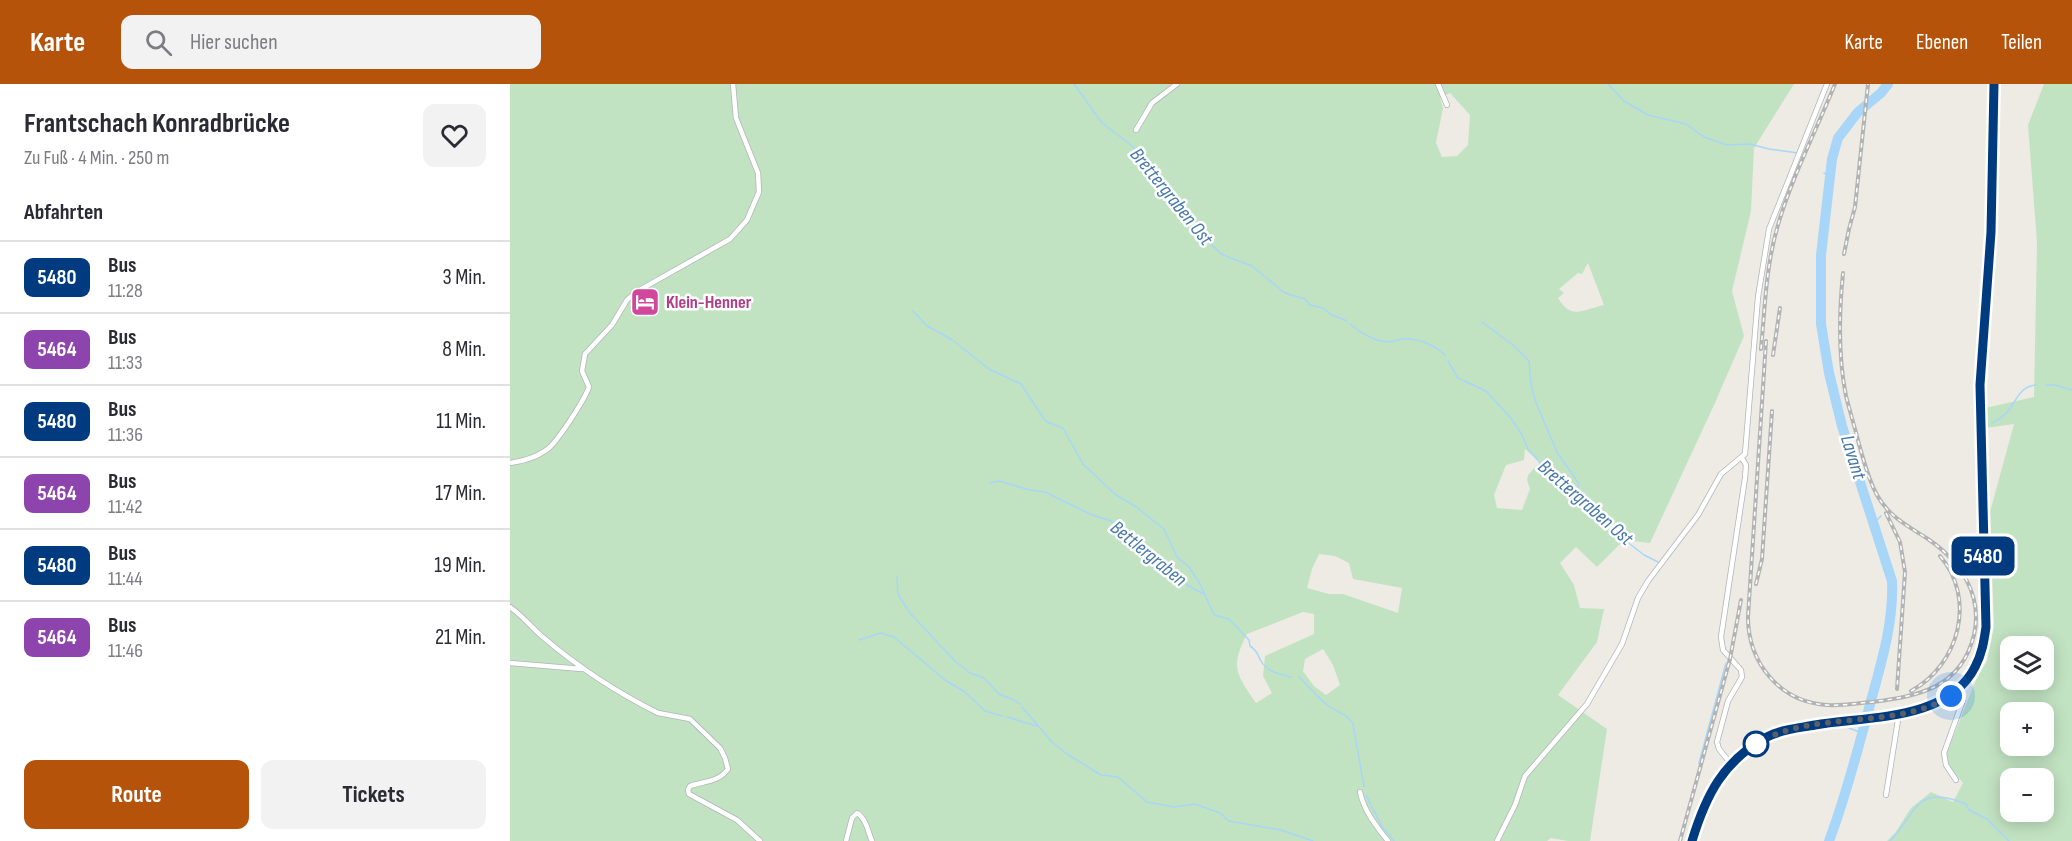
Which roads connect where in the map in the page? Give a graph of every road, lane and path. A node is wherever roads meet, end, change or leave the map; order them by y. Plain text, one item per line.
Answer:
1 (733, 84) edge
2 (1177, 84) edge
3 (1438, 84) edge
4 (1827, 84) edge
5 (1994, 84) edge
6 (1447, 105) dead end
7 (1136, 130) dead end
8 (1742, 458) junction
9 (510, 463) edge
10 (510, 607) edge
11 (510, 663) edge
12 (584, 668) junction
13 (1958, 690) junction
14 (1899, 713) junction
15 (1731, 764) junction
16 (1956, 780) dead end
17 (1360, 792) dead end
18 (1886, 795) dead end
19 (760, 841) edge
20 (846, 841) edge
21 (872, 841) edge
22 (1388, 841) edge
23 (1497, 841) edge
24 (1692, 841) edge

1 - 9 street
2 - 7 street
3 - 6 street
4 - 8 street
5 - 13 main road
8 - 15 street
8 - 23 street
10 - 12 street
11 - 12 street
12 - 19 street
13 - 14 main road
13 - 16 street
14 - 15 main road
14 - 18 street
15 - 24 main road
17 - 22 street
20 - 21 street

